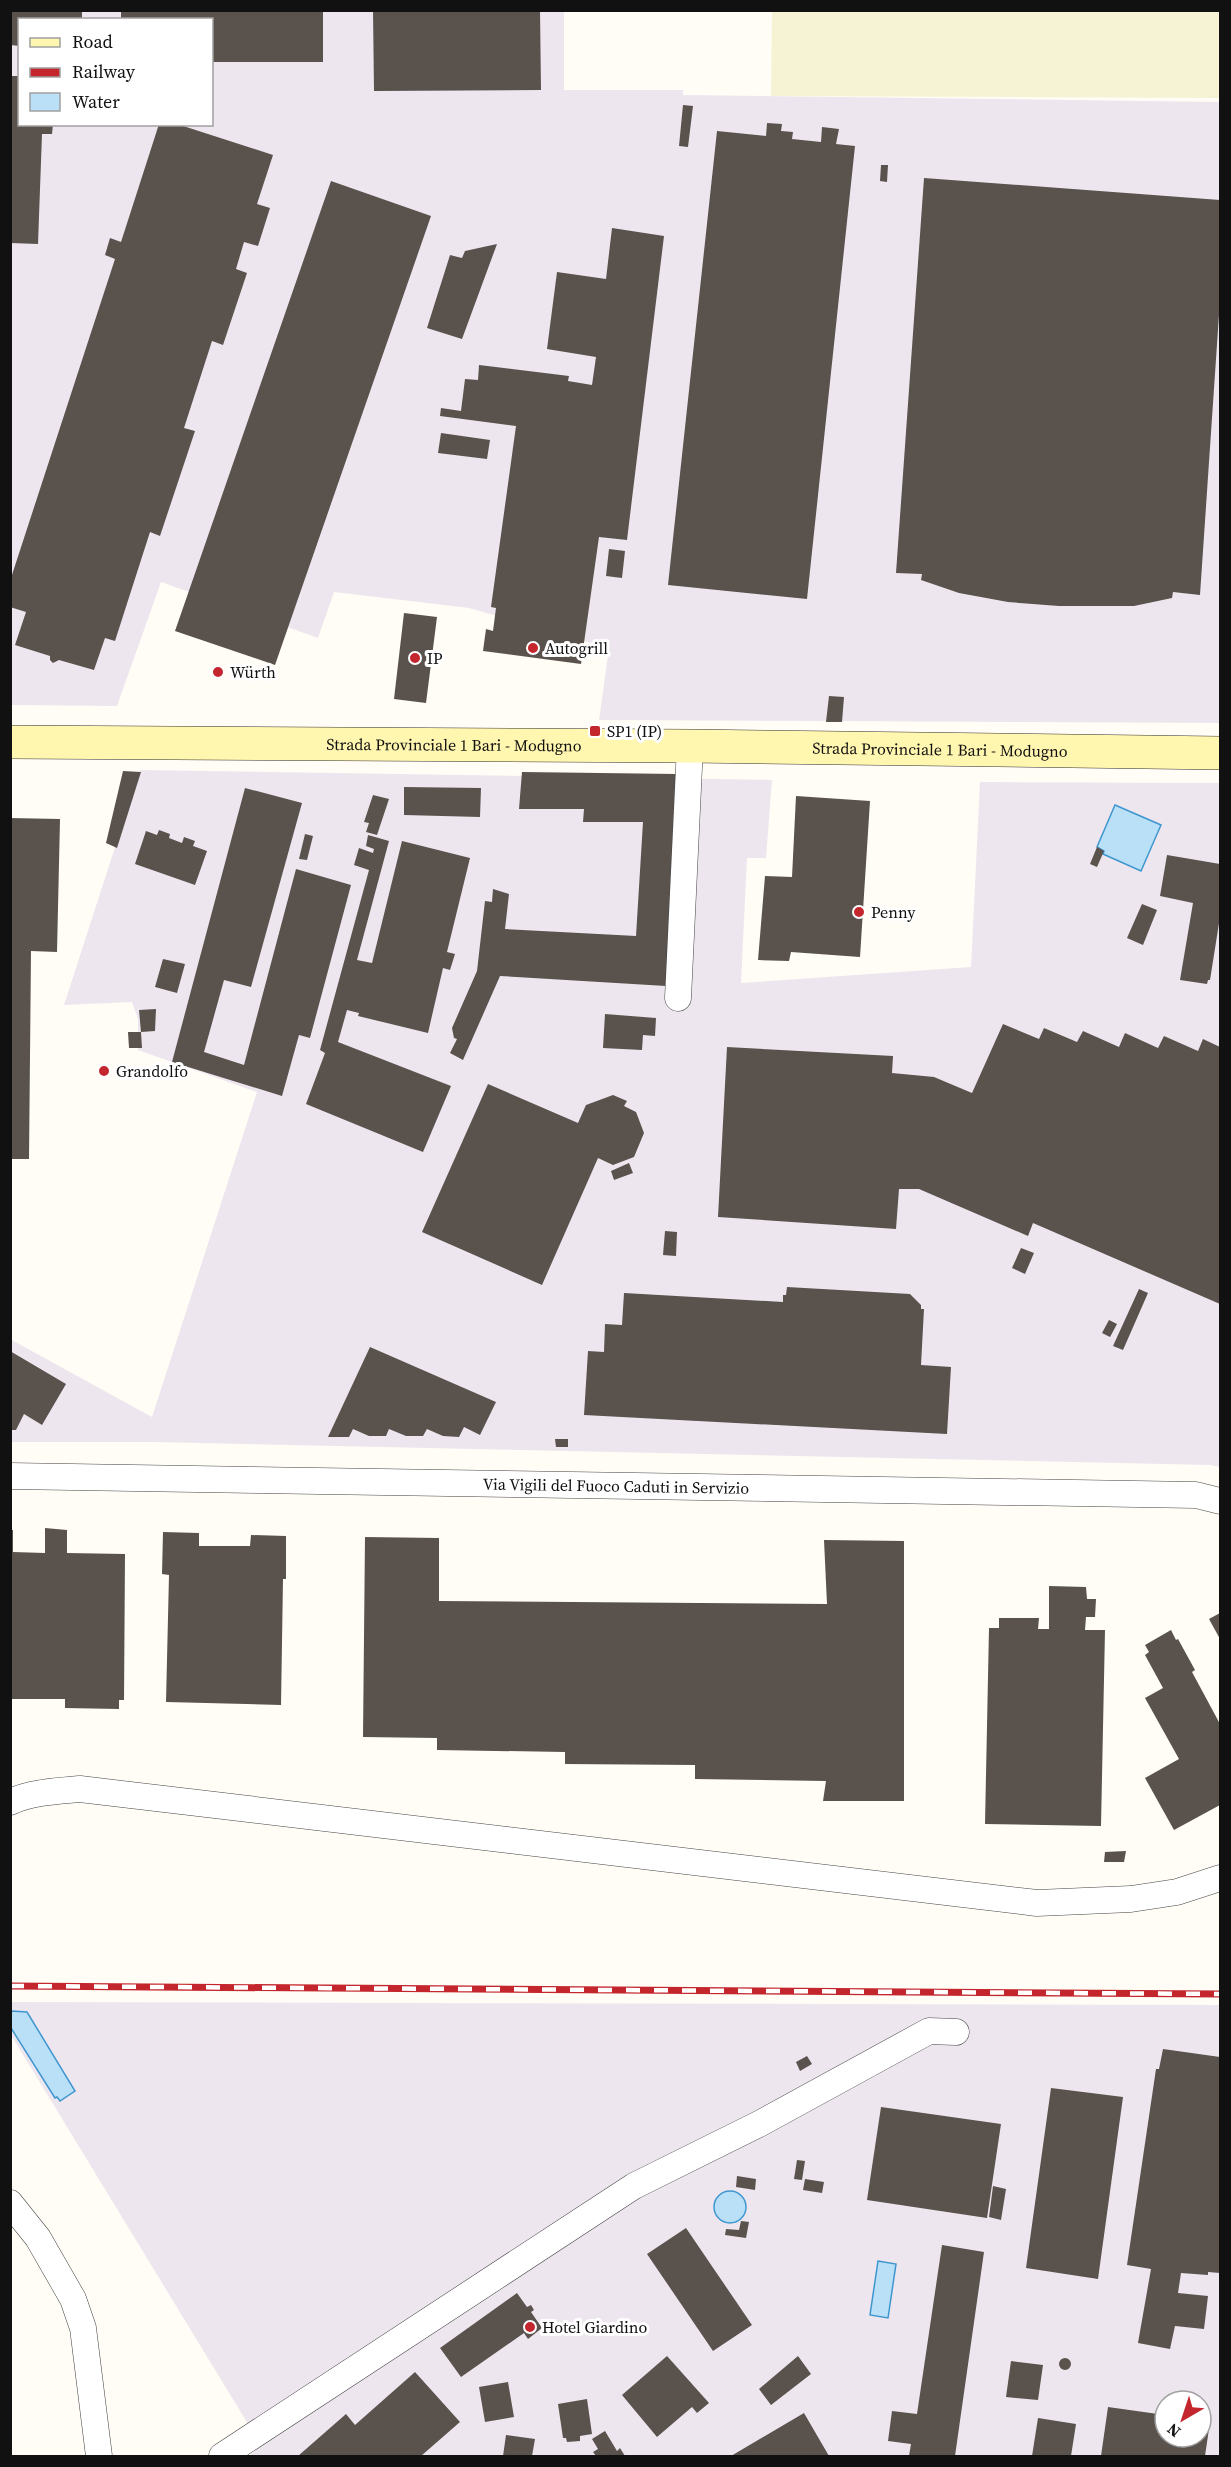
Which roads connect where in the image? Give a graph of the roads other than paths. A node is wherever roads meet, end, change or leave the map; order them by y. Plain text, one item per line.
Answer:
1 (10, 742) edge
2 (690, 746) junction
3 (1221, 753) edge
4 (678, 998) dead end
5 (10, 1476) edge
6 (1221, 1501) edge
7 (10, 1802) edge
8 (1221, 1878) edge
9 (956, 2032) dead end
10 (10, 2203) edge
11 (99, 2457) edge
12 (222, 2457) edge

1 - 2 street, Strada Provinciale 1 Bari - Modugno
2 - 3 street, Strada Provinciale 1 Bari - Modugno
2 - 4 street
5 - 6 street, Via Vigili del Fuoco Caduti in Servizio
7 - 8 street
9 - 12 street
10 - 11 street

